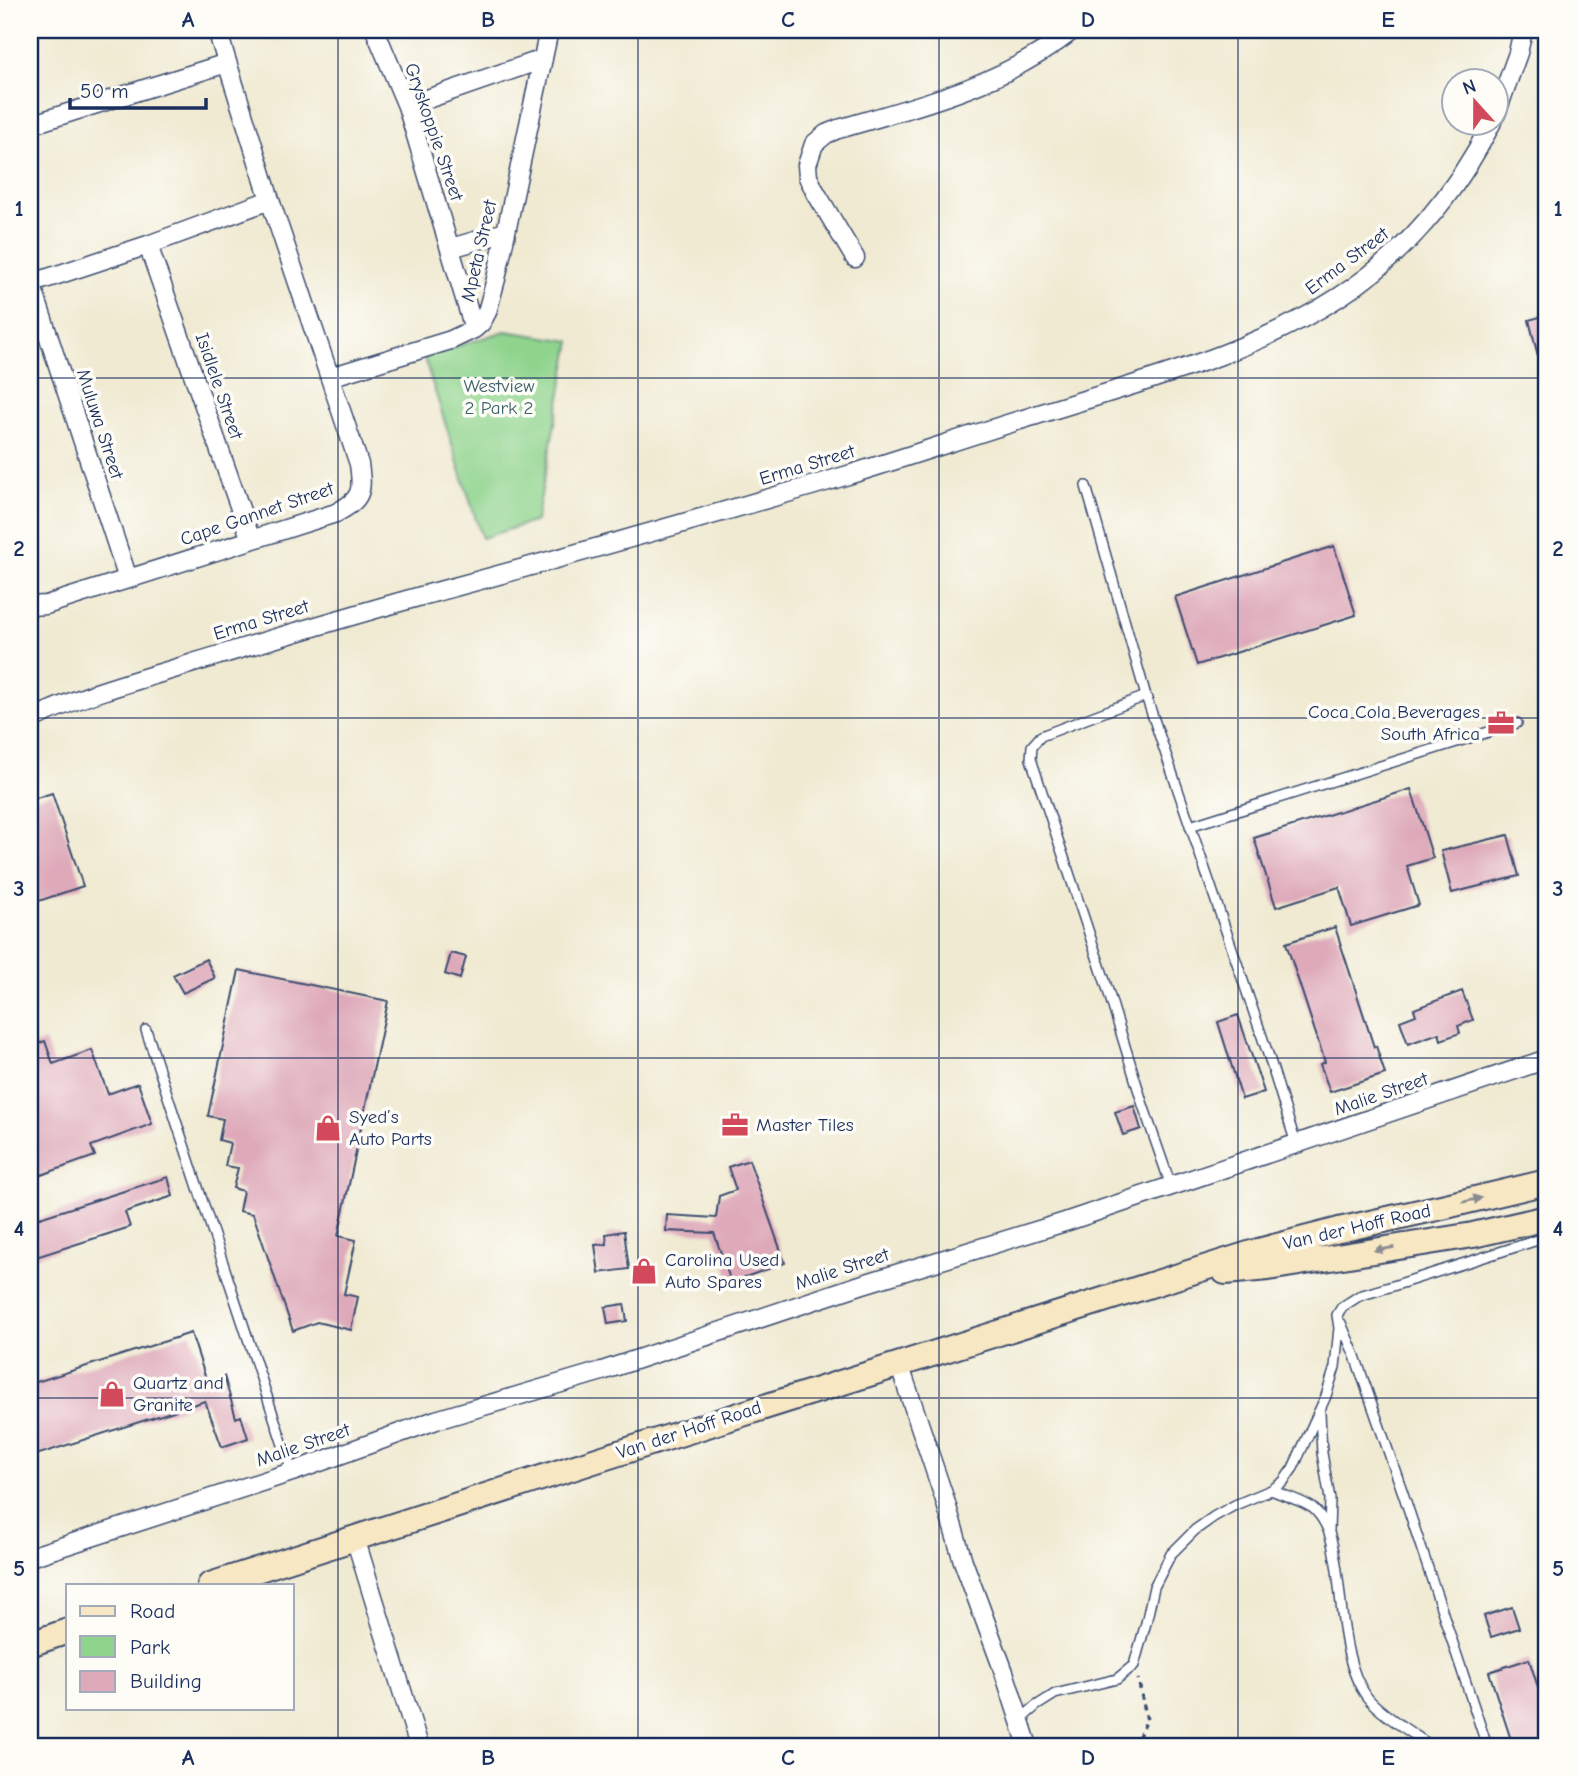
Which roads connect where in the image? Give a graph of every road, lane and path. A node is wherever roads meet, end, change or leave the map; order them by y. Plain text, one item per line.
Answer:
1 (217, 30) edge
2 (375, 30) edge
3 (549, 30) edge
4 (1073, 30) edge
5 (1524, 30) edge
6 (543, 59) junction
7 (227, 63) junction
8 (1510, 72) edge
9 (408, 106) junction
10 (30, 125) edge
11 (1486, 136) edge
12 (270, 200) junction
13 (506, 232) junction
14 (148, 245) junction
15 (451, 248) junction
16 (855, 258) dead end
17 (30, 284) edge
18 (474, 329) junction
19 (330, 376) junction
20 (1086, 486) dead end
21 (251, 540) junction
22 (128, 579) junction
23 (30, 606) edge
24 (1146, 696) junction
25 (50, 710) junction
26 (30, 712) edge
27 (30, 720) edge
28 (1517, 723) dead end
29 (1191, 826) junction
30 (146, 1030) dead end
31 (1547, 1059) edge
32 (1296, 1144) junction
33 (1547, 1182) edge
34 (1171, 1186) junction
35 (1547, 1217) edge
36 (1547, 1237) edge
37 (1169, 1278) junction
38 (1337, 1315) junction
39 (899, 1364) junction
40 (1320, 1411) junction
41 (292, 1472) junction
42 (1271, 1490) junction
43 (1329, 1531) junction
44 (355, 1538) junction
45 (30, 1557) edge
46 (213, 1584) edge
47 (66, 1632) edge
48 (30, 1644) edge
49 (1134, 1665) junction
50 (1020, 1720) junction
51 (419, 1746) edge
52 (1028, 1746) edge
53 (1134, 1746) edge
54 (1430, 1746) edge
55 (1487, 1746) edge

1 - 7 street, Cape Gannet Street
2 - 9 street, Gryskoppie Street
3 - 6 street, Mpeta Street
4 - 16 street
5 - 8 street, Erma Street
6 - 9 street
6 - 13 street, Mpeta Street
7 - 10 street
7 - 12 street, Cape Gannet Street
9 - 15 street, Gryskoppie Street
11 - 25 street, Erma Street
12 - 14 street
12 - 19 street, Cape Gannet Street
13 - 15 street
13 - 18 street, Mpeta Street
14 - 17 street
14 - 21 street, Isidlele Street
15 - 18 street, Gryskoppie Street
17 - 22 street, Muluwa Street
18 - 19 street, Mpeta Street
19 - 21 street, Cape Gannet Street
20 - 24 lane
21 - 22 street, Cape Gannet Street
22 - 23 street, Cape Gannet Street
24 - 29 lane
24 - 34 lane
25 - 26 street, Erma Street
25 - 27 street, Erma Street
28 - 29 lane
29 - 32 lane
30 - 41 lane
31 - 32 street, Malie Street
32 - 34 street, Malie Street
37 -> 33 main road, Van der Hoff Road
34 - 41 street, Malie Street
35 -> 37 main road, Van der Hoff Road
36 - 38 lane
37 - 39 main road, Van der Hoff Road
38 - 40 lane
38 - 55 lane
39 - 44 main road, Van der Hoff Road
39 - 50 street
40 - 42 lane
40 - 43 lane
41 - 45 street, Malie Street
42 - 43 lane
42 - 49 lane
43 - 54 lane
44 - 46 main road, Van der Hoff Road
44 - 51 street
47 - 48 main road
49 - 50 lane
49 - 53 path
50 - 52 street

